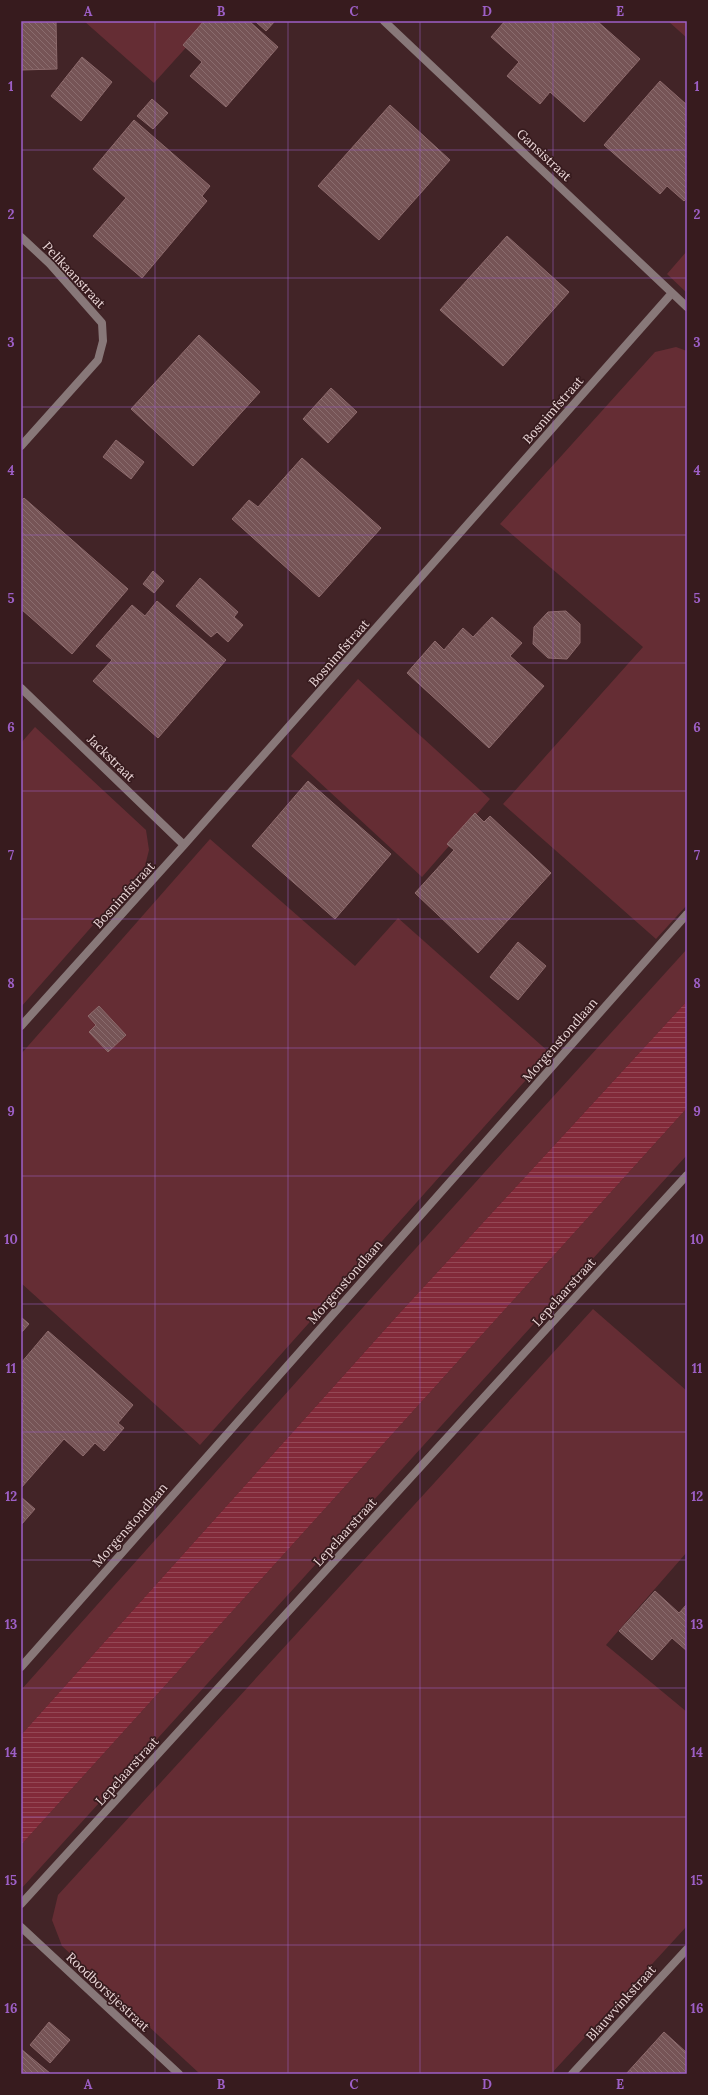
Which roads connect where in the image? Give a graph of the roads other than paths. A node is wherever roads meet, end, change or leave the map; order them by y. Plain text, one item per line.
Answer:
1 (384, 21) edge
2 (21, 238) edge
3 (672, 293) junction
4 (687, 307) edge
5 (21, 446) edge
6 (21, 688) edge
7 (184, 845) junction
8 (687, 914) edge
9 (21, 1026) edge
10 (687, 1175) edge
11 (21, 1667) edge
12 (21, 1904) edge
13 (21, 1927) edge
14 (687, 1949) edge
15 (179, 2074) edge
16 (572, 2074) edge

1 - 3 street, Gansistraat
2 - 5 street, Pelikaanstraat
3 - 4 street, Gansistraat
3 - 7 street, Bosnimfstraat
6 - 7 street, Jackstraat
7 - 9 street, Bosnimfstraat
8 - 11 street, Morgenstondlaan
10 - 12 street, Lepelaarstraat
13 - 15 street, Roodborstjestraat
14 - 16 street, Blauwvinkstraat

